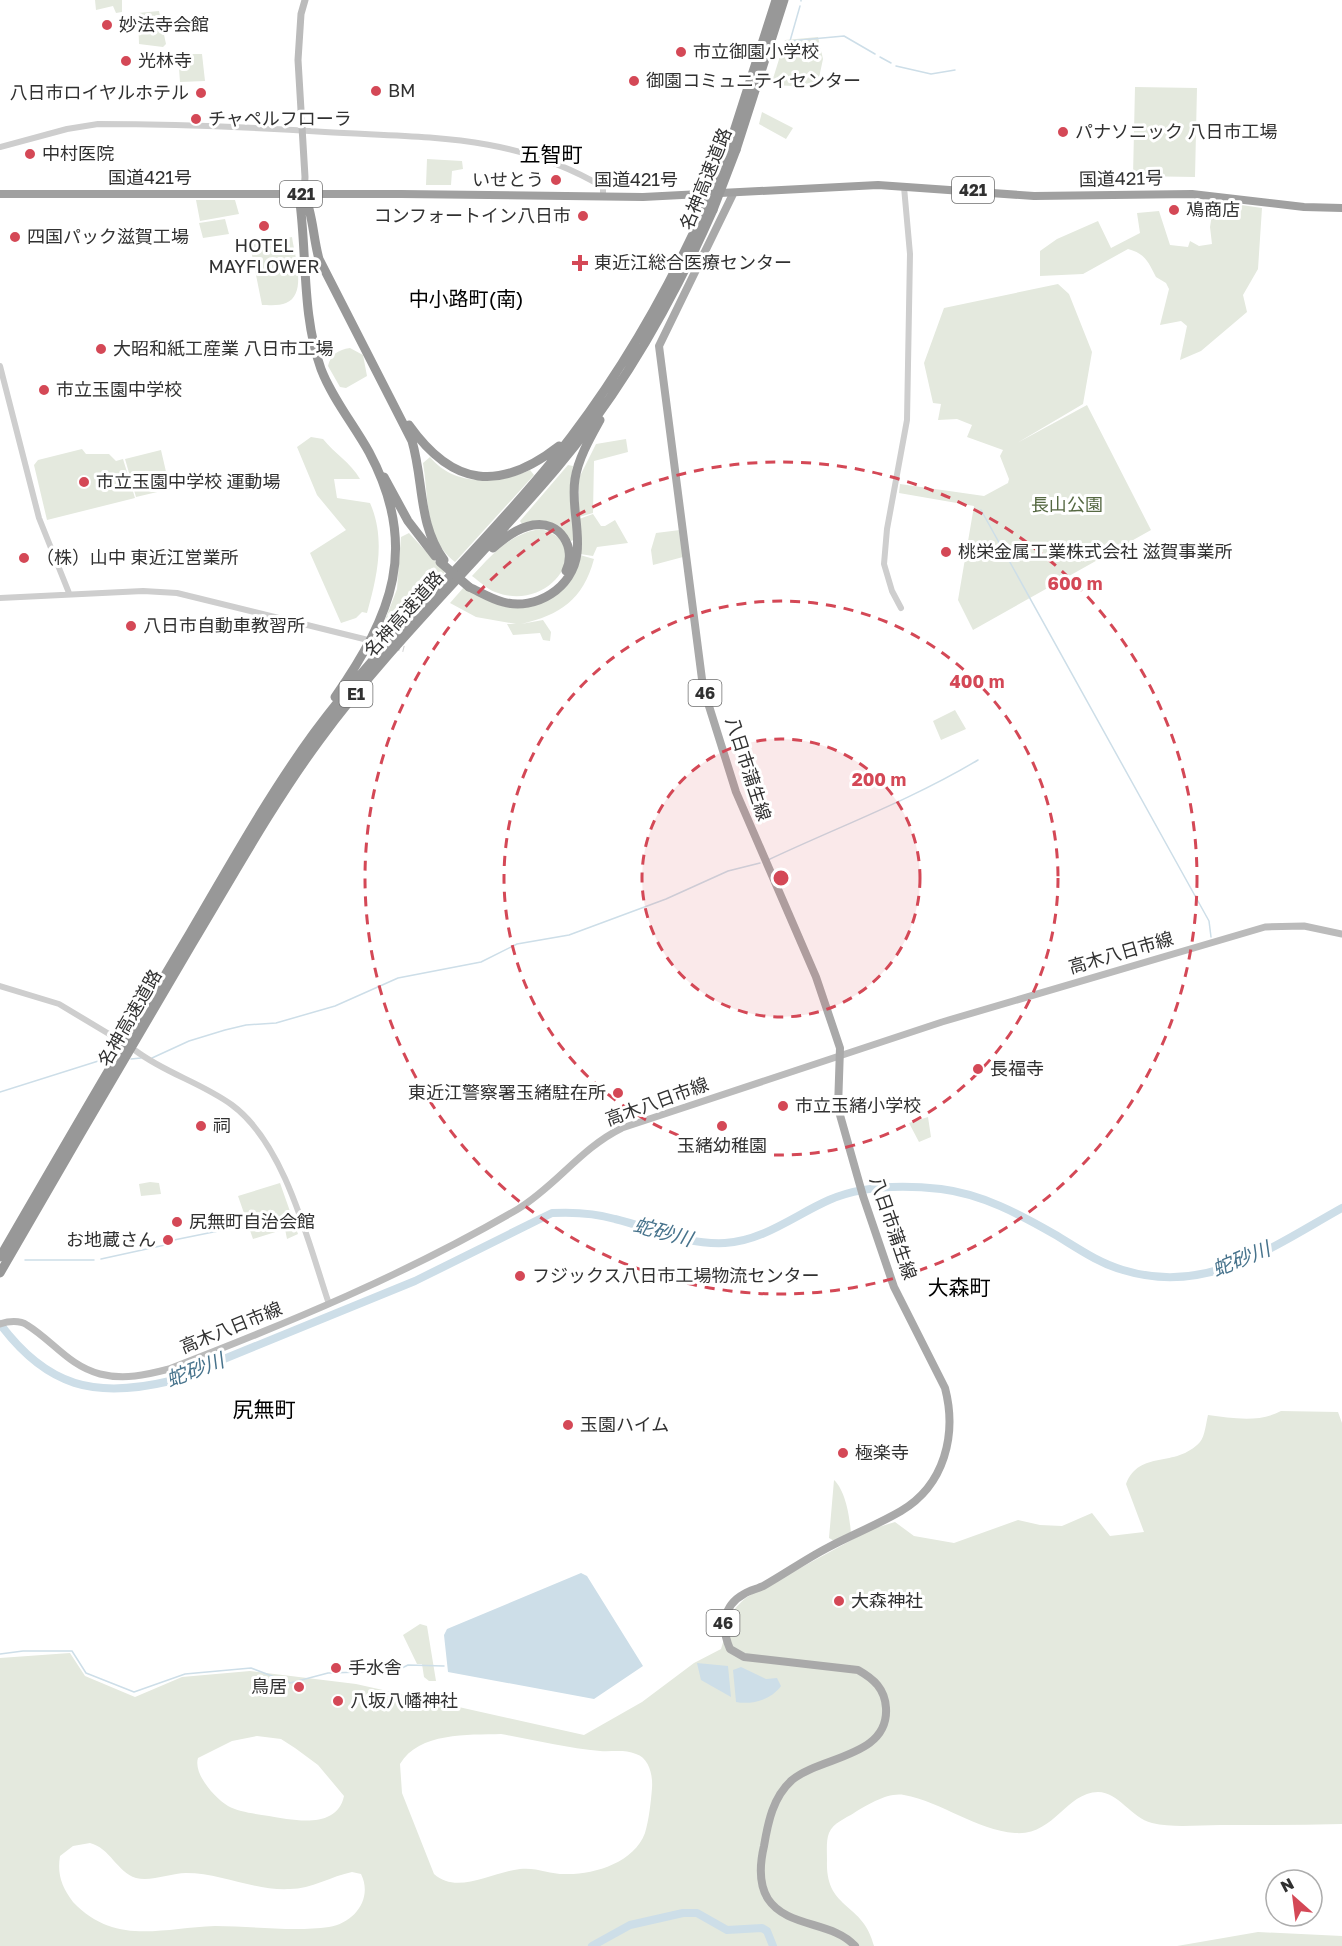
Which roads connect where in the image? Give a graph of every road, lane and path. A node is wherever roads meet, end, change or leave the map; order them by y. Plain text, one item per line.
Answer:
1 (305, 0) edge
2 (776, 0) edge
3 (784, 0) edge
4 (302, 130) junction
5 (0, 147) edge
6 (732, 150) junction
7 (904, 187) junction
8 (0, 194) edge
9 (304, 194) junction
10 (733, 194) junction
11 (603, 196) junction
12 (1342, 208) edge
13 (708, 210) junction
14 (659, 320) junction
15 (0, 366) edge
16 (403, 419) junction
17 (572, 434) junction
18 (370, 454) junction
19 (442, 561) junction
20 (473, 562) junction
21 (471, 585) junction
22 (69, 593) junction
23 (0, 598) edge
24 (901, 608) dead end
25 (368, 640) tunnel mouth
26 (269, 800) junction
27 (1342, 934) edge
28 (0, 986) edge
29 (114, 1037) dead end
30 (136, 1051) dead end
31 (842, 1054) junction
32 (34, 1206) junction
33 (14, 1241) junction
34 (0, 1257) edge
35 (0, 1273) edge
36 (329, 1304) junction
37 (3, 1323) edge
38 (855, 1946) edge

1 - 4 main road
2 - 6 highway, 名神高速道路 / E1
3 - 6 highway, 名神高速道路 / E1
4 - 5 street
4 - 9 main road
4 - 11 street
6 - 13 highway, 名神高速道路 / E1, bridge
7 - 10 highway, 国道421号 / 421
7 - 12 highway, 国道421号 / 421
7 - 24 street
8 - 9 highway, 国道421号 / 421
9 - 11 highway, 国道421号 / 421
9 - 16 highway
9 - 18 highway
10 - 11 highway, 国道421号 / 421
10 - 31 main road, 八日市蒲生線 / 46
13 - 14 highway, 名神高速道路 / E1
13 - 17 highway, 名神高速道路 / E1
14 - 20 highway, 名神高速道路 / E1
14 - 21 highway
15 - 22 street
16 - 17 highway
16 - 19 highway
17 - 26 highway, 名神高速道路 / E1
18 - 19 highway
18 - 26 highway
19 - 21 highway
20 - 21 highway
20 - 32 highway, 名神高速道路 / E1
22 - 23 street
22 - 25 street
26 - 32 highway, 名神高速道路 / E1
27 - 31 main road, 高木八日市線
28 - 29 street
30 - 36 street
31 - 36 main road, 高木八日市線
31 - 38 main road, 八日市蒲生線 / 46
32 - 33 highway, 名神高速道路 / E1
33 - 34 highway, 名神高速道路 / E1
33 - 35 highway, 名神高速道路 / E1
36 - 37 main road, 高木八日市線

